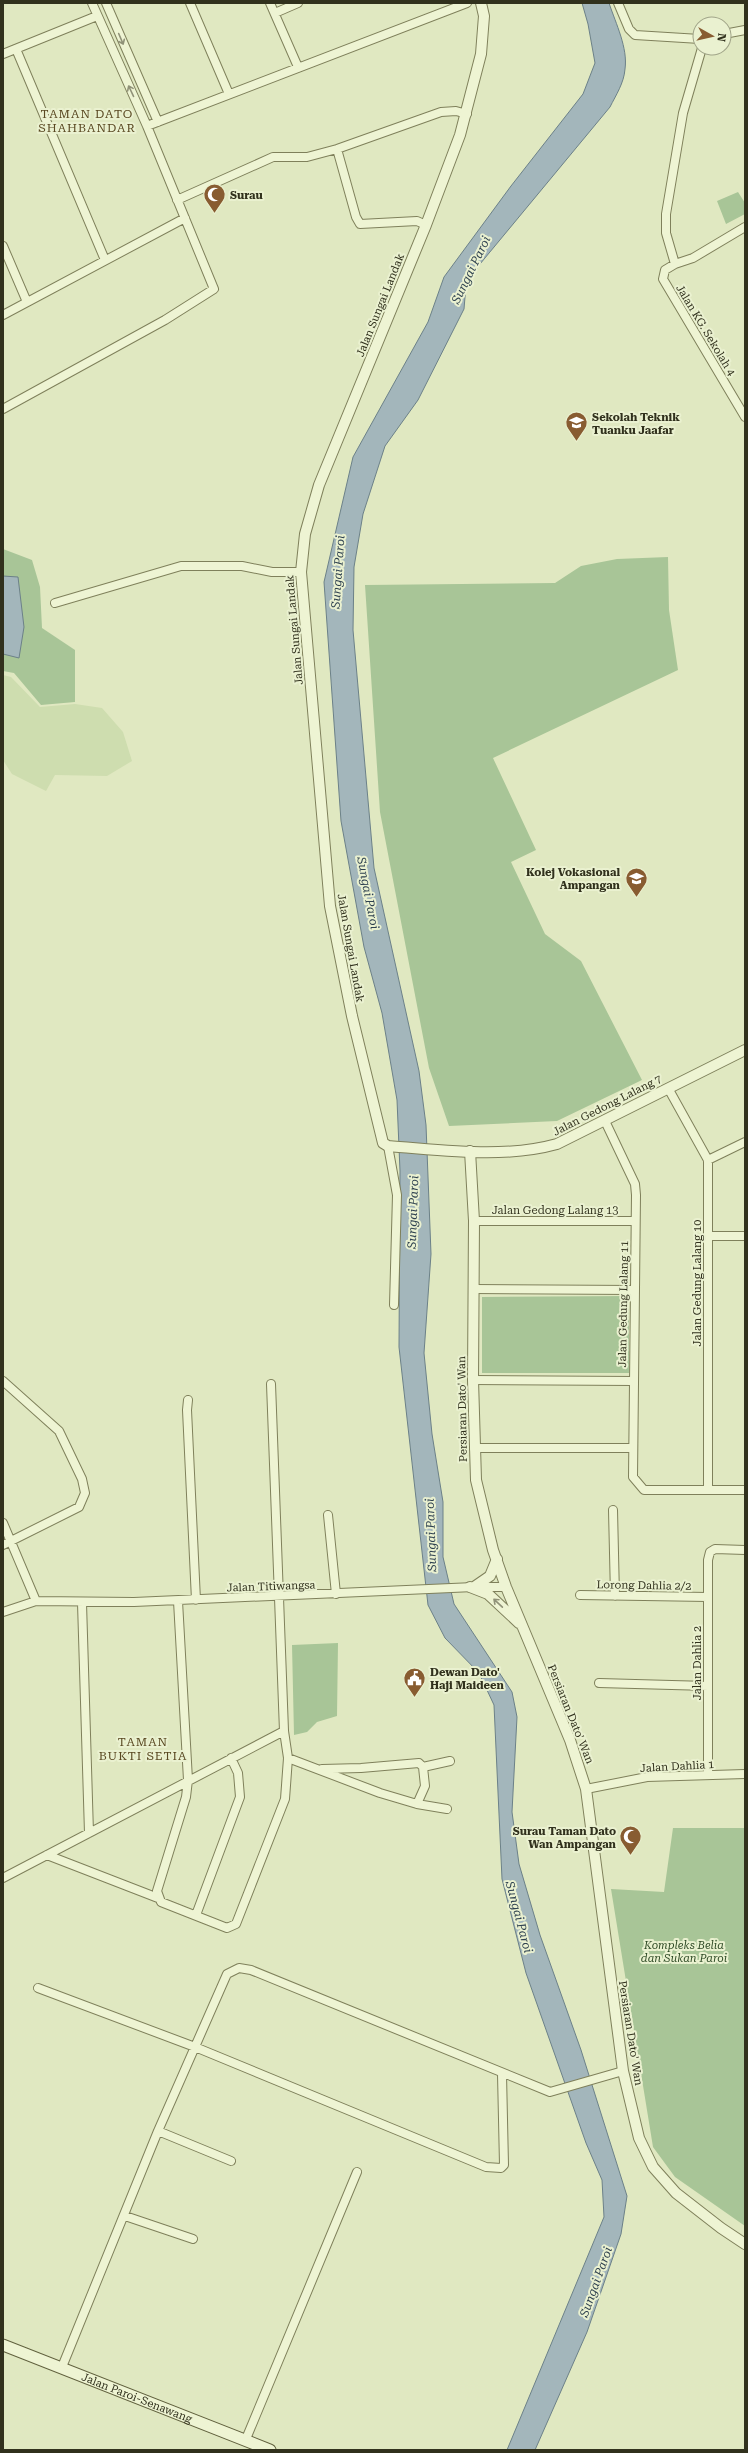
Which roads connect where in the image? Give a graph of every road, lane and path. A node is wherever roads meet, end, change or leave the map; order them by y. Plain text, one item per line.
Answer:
1 (92, 3) edge
2 (106, 3) edge
3 (190, 3) edge
4 (270, 3) edge
5 (298, 3) edge
6 (467, 3) edge
7 (481, 3) edge
8 (618, 3) edge
9 (275, 13) junction
10 (97, 16) junction
11 (745, 30) edge
12 (732, 32) edge
13 (692, 39) edge
14 (16, 49) junction
15 (3, 54) edge
16 (700, 56) edge
17 (298, 67) junction
18 (229, 94) junction
19 (467, 114) junction
20 (158, 122) junction
21 (147, 126) junction
22 (337, 149) junction
23 (177, 200) junction
24 (184, 218) junction
25 (426, 225) junction
26 (745, 227) edge
27 (3, 246) edge
28 (105, 260) junction
29 (675, 264) junction
30 (27, 302) junction
31 (3, 315) edge
32 (3, 409) edge
33 (745, 417) edge
34 (301, 572) junction
35 (55, 603) dead end
36 (745, 1050) edge
37 (668, 1088) junction
38 (605, 1121) junction
39 (745, 1142) edge
40 (388, 1146) junction
41 (470, 1151) junction
42 (708, 1160) junction
43 (474, 1221) junction
44 (635, 1222) junction
45 (708, 1236) junction
46 (745, 1236) edge
47 (474, 1289) junction
48 (634, 1290) junction
49 (394, 1305) dead end
50 (473, 1380) junction
51 (3, 1381) edge
52 (634, 1381) junction
53 (271, 1384) dead end
54 (188, 1400) dead end
55 (474, 1448) junction
56 (633, 1448) junction
57 (708, 1490) junction
58 (745, 1490) edge
59 (613, 1510) dead end
60 (328, 1515) dead end
61 (3, 1523) edge
62 (6, 1544) edge
63 (745, 1550) edge
64 (497, 1559) junction
65 (472, 1587) junction
66 (506, 1587) junction
67 (336, 1594) junction
68 (580, 1595) dead end
69 (278, 1596) junction
70 (615, 1596) junction
71 (708, 1597) junction
72 (178, 1600) junction
73 (196, 1600) junction
74 (36, 1601) junction
75 (82, 1603) junction
76 (3, 1612) edge
77 (522, 1625) junction
78 (599, 1683) dead end
79 (708, 1686) junction
80 (284, 1731) junction
81 (231, 1758) junction
82 (288, 1758) junction
83 (450, 1761) dead end
84 (423, 1767) junction
85 (322, 1769) junction
86 (745, 1774) edge
87 (708, 1775) junction
88 (188, 1780) junction
89 (586, 1789) junction
90 (417, 1804) junction
91 (447, 1809) dead end
92 (89, 1833) junction
93 (47, 1855) junction
94 (3, 1878) edge
95 (158, 1898) junction
96 (196, 1915) junction
97 (38, 1988) dead end
98 (196, 2048) junction
99 (623, 2071) junction
100 (502, 2074) junction
101 (158, 2131) junction
102 (231, 2161) dead end
103 (357, 2172) dead end
104 (125, 2216) junction
105 (193, 2239) dead end
106 (745, 2244) edge
107 (3, 2345) edge
108 (62, 2367) junction
109 (246, 2440) junction
110 (270, 2450) edge

1 - 10 street
2 -> 20 street
3 - 18 street
4 - 9 street
5 - 9 street
6 - 17 street
7 - 19 street, Jalan Sungai Landak
8 - 13 street
9 - 17 street
10 - 14 street
21 -> 10 street
11 - 12 street
14 - 15 street
14 - 28 street
16 - 29 street
17 - 18 street
18 - 20 street
19 - 22 street
19 - 25 street, Jalan Sungai Landak
20 - 21 street
21 - 23 street
22 - 23 street
22 - 25 street
23 - 24 street
24 - 28 street
24 - 32 street
25 - 34 street, Jalan Sungai Landak
26 - 29 street
27 - 30 street
28 - 30 street
29 - 33 street, Jalan KG. Sekolah 4
30 - 31 street
34 - 35 street
34 - 40 street, Jalan Sungai Landak
36 - 37 street, Jalan Gedong Lalang 7
37 - 38 street, Jalan Gedong Lalang 7
37 - 42 street, Jalan Gedung Lalang 10
38 - 41 street, Jalan Gedong Lalang 7
38 - 44 street, Jalan Gedung Lalang 11
39 - 42 street
40 - 41 street, Jalan Gedong Lalang 7
40 - 49 street
41 - 43 street, Persiaran Dato' Wan
42 - 45 street, Jalan Gedung Lalang 10
43 - 44 street, Jalan Gedong Lalang 13
43 - 47 street, Persiaran Dato' Wan
44 - 48 street, Jalan Gedung Lalang 11
45 - 46 street
45 - 57 street, Jalan Gedung Lalang 10
47 - 48 street
47 - 50 street, Persiaran Dato' Wan
48 - 52 street, Jalan Gedung Lalang 11
50 - 52 street
50 - 55 street, Persiaran Dato' Wan
51 - 62 street
52 - 56 street, Jalan Gedung Lalang 11
53 - 69 street
54 - 73 street
55 - 56 street
55 - 64 street, Persiaran Dato' Wan
56 - 57 street, Jalan Gedung Lalang 11
57 - 58 street
59 - 70 street
60 - 67 street
61 - 62 street
62 - 74 street
63 - 71 street, Jalan Dahlia 2
64 - 65 street
64 - 66 street, Persiaran Dato' Wan
65 - 66 street, Jalan Titiwangsa
65 - 67 street, Jalan Titiwangsa
77 -> 65 street
66 - 77 street, Persiaran Dato' Wan
67 - 69 street, Jalan Titiwangsa
68 - 70 street, Lorong Dahlia 2/2
69 - 73 street, Jalan Titiwangsa
69 - 80 street
70 - 71 street, Lorong Dahlia 2/2
71 - 79 street, Jalan Dahlia 2
72 - 73 street, Jalan Titiwangsa
72 - 75 street, Jalan Titiwangsa
72 - 88 street
74 - 75 street, Jalan Titiwangsa
74 - 76 street
75 - 92 street
77 - 89 street, Persiaran Dato' Wan
78 - 79 street
79 - 87 street, Jalan Dahlia 2
80 - 81 street
80 - 82 street
81 - 88 street
81 - 96 street
82 - 85 street
82 - 96 street
83 - 84 street
84 - 85 street
84 - 90 street
85 - 90 street
86 - 87 street, Jalan Dahlia 1
87 - 89 street, Jalan Dahlia 1
88 - 92 street
88 - 95 street
89 - 99 street, Persiaran Dato' Wan
90 - 91 street
92 - 93 street
93 - 94 street
93 - 95 street
95 - 96 street
97 - 98 street
98 - 100 street
98 - 100 street
98 - 101 street
99 - 100 street
99 - 106 street, Persiaran Dato' Wan
101 - 102 street
101 - 104 street
103 - 109 street
104 - 105 street
104 - 108 street
107 - 108 main road, Jalan Paroi-Senawang
108 - 109 main road, Jalan Paroi-Senawang
109 - 110 main road, Jalan Paroi-Senawang

